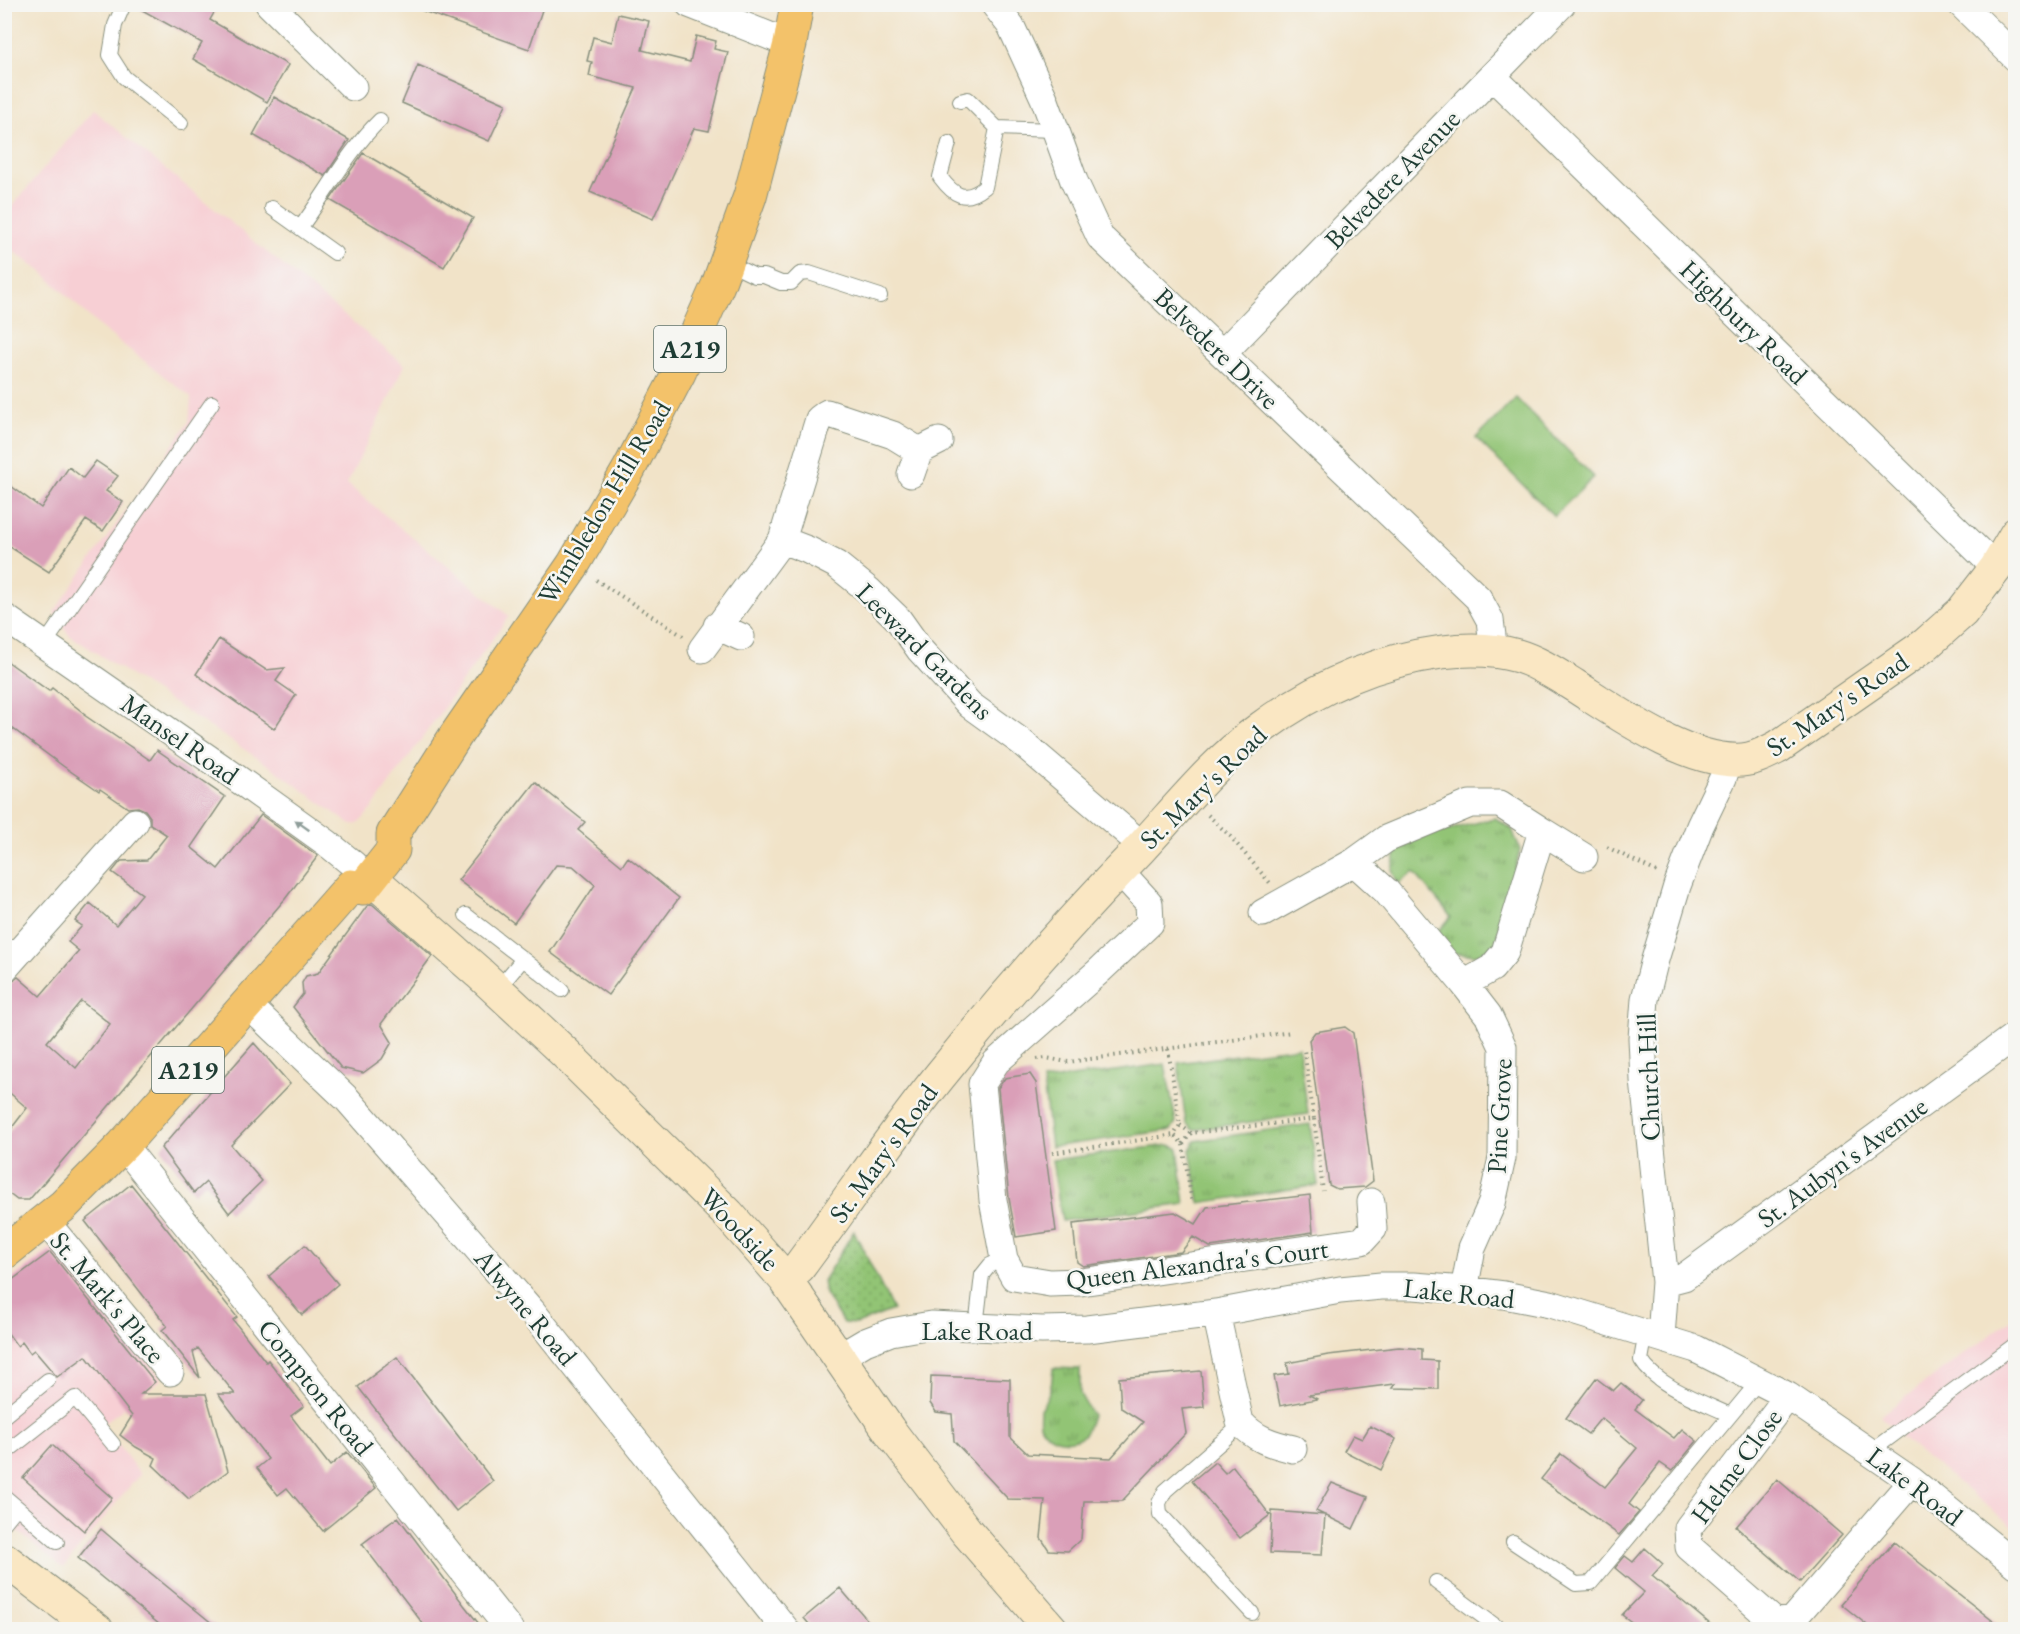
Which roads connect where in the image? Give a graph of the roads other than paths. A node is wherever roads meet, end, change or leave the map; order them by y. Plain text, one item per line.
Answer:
1 (124, 4) edge
2 (269, 4) edge
3 (689, 4) edge
4 (797, 4) edge
5 (994, 4) edge
6 (1961, 4) edge
7 (1561, 5) edge
8 (726, 11) edge
9 (790, 44) junction
10 (2016, 58) edge
11 (1492, 76) junction
12 (353, 87) dead end
13 (960, 101) dead end
14 (381, 120) dead end
15 (181, 123) dead end
16 (997, 128) junction
17 (1056, 130) junction
18 (949, 143) dead end
19 (272, 208) dead end
20 (300, 228) junction
21 (335, 253) dead end
22 (726, 262) junction
23 (880, 296) dead end
24 (1223, 353) junction
25 (212, 403) dead end
26 (923, 455) dead end
27 (2016, 534) edge
28 (782, 540) junction
29 (1996, 568) junction
30 (4, 617) edge
31 (44, 645) junction
32 (702, 649) road end
33 (1494, 652) junction
34 (1729, 760) junction
35 (135, 822) dead end
36 (1542, 831) junction
37 (1143, 846) junction
38 (1584, 857) road end
39 (1354, 862) junction
40 (1119, 870) junction
41 (359, 877) junction
42 (1274, 906) road end
43 (466, 915) dead end
44 (522, 959) junction
45 (4, 969) edge
46 (1464, 984) junction
47 (497, 990) junction
48 (562, 990) dead end
49 (246, 1003) junction
50 (2016, 1035) edge
51 (123, 1145) junction
52 (1371, 1202) dead end
53 (46, 1222) junction
54 (8, 1243) edge
55 (1004, 1259) junction
56 (785, 1279) junction
57 (1665, 1282) junction
58 (1464, 1290) junction
59 (1216, 1313) junction
60 (976, 1327) junction
61 (1654, 1335) junction
62 (2016, 1344) edge
63 (837, 1358) junction
64 (170, 1372) dead end
65 (48, 1380) dead end
66 (1758, 1382) junction
67 (1788, 1396) junction
68 (1730, 1415) junction
69 (4, 1416) edge
70 (1242, 1424) junction
71 (113, 1444) dead end
72 (1293, 1449) dead end
73 (1870, 1452) junction
74 (4, 1454) edge
75 (1912, 1481) junction
76 (4, 1496) edge
77 (17, 1507) junction
78 (4, 1523) edge
79 (57, 1542) dead end
80 (1513, 1542) dead end
81 (4, 1559) edge
82 (2016, 1565) edge
83 (1436, 1582) dead end
84 (1252, 1613) dead end
85 (1789, 1625) edge
86 (97, 1629) edge
87 (510, 1629) edge
88 (786, 1629) edge
89 (1052, 1629) edge
90 (1501, 1629) edge

1 - 15 lane
2 - 12 street
3 - 8 street
4 - 9 main road, Wimbledon Hill Road / A219
5 - 17 street, Belvedere Drive
6 - 10 street
7 - 11 street, Belvedere Avenue
8 - 9 street
9 - 22 main road, Wimbledon Hill Road / A219
11 - 24 street, Belvedere Avenue
11 - 29 street, Highbury Road
13 - 16 lane
14 - 20 lane
16 - 17 lane
16 - 18 lane
17 - 24 street, Belvedere Drive
19 - 20 lane
20 - 21 lane
22 - 23 lane
22 - 41 main road, Wimbledon Hill Road / A219
24 - 33 street, Belvedere Drive
25 - 31 lane
26 - 28 street
27 - 29 street, St. Mary's Road
28 - 32 street
28 - 37 street, Leeward Gardens
29 - 34 street, St. Mary's Road
30 - 31 street, Mansel Road
41 -> 31 street, Mansel Road
33 - 34 street, St. Mary's Road
33 - 37 street, St. Mary's Road
34 - 57 street, Church Hill
35 - 45 street
36 - 38 street
36 - 39 street
36 - 46 street
37 - 40 street, St. Mary's Road
39 - 42 street
39 - 46 street, Pine Grove
40 - 55 street
40 - 56 street, St. Mary's Road
41 - 47 street, Woodside
41 - 49 main road, Wimbledon Hill Road / A219
43 - 44 lane
44 - 47 lane
44 - 48 lane
46 - 58 street, Pine Grove
47 - 56 street, Woodside
49 - 51 main road, Wimbledon Hill Road / A219
49 - 88 street, Alwyne Road
50 - 57 street, St. Aubyn's Avenue
51 - 53 main road, Wimbledon Hill Road / A219
51 - 87 street, Compton Road
52 - 55 street, Queen Alexandra's Court
53 - 54 main road, Wimbledon Hill Road / A219
53 - 64 street, St. Mark's Place
55 - 60 lane
56 - 63 street, Woodside
57 - 61 street, Church Hill
58 - 59 street, Lake Road
58 - 61 street, Lake Road
59 - 60 street, Lake Road
59 - 70 street
60 - 63 street, Lake Road
61 - 66 street, Lake Road
61 - 68 lane
62 - 73 lane
63 - 89 street, Woodside
65 - 69 lane
66 - 67 street, Lake Road
66 - 68 lane
67 - 73 street, Lake Road
67 - 85 street, Helme Close
68 - 80 lane
70 - 72 street
70 - 84 lane
71 - 74 lane
73 - 75 street, Lake Road
75 - 82 street, Lake Road
75 - 85 street, Helme Close
76 - 77 lane
77 - 78 lane
77 - 79 lane
81 - 86 street
83 - 90 lane

